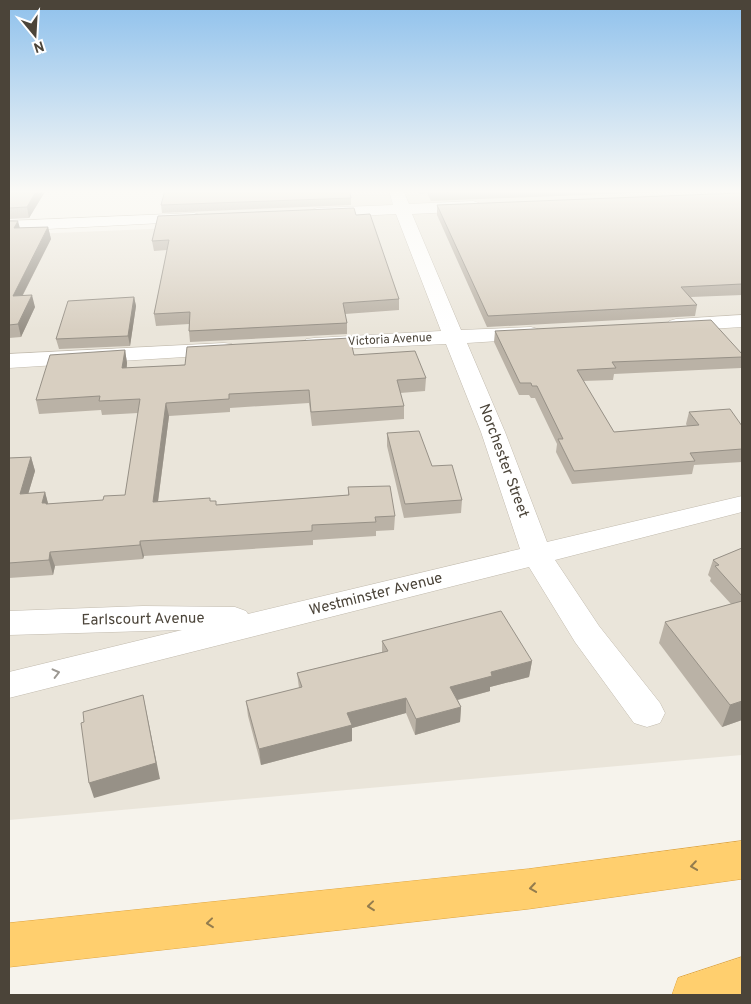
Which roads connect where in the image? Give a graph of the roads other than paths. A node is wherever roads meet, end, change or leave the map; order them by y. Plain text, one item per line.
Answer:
1 (412, 237) edge
2 (742, 321) edge
3 (653, 326) edge
4 (553, 331) edge
5 (454, 337) junction
6 (296, 345) edge
7 (246, 348) edge
8 (9, 361) edge
9 (742, 504) edge
10 (537, 555) junction
11 (276, 619) junction
12 (9, 623) edge
13 (9, 685) edge
14 (647, 713) dead end
15 (742, 860) edge
16 (9, 945) edge
17 (742, 980) edge
18 (695, 995) edge

1 - 5 street, Norchester Street
2 - 3 street
4 - 5 street, Victoria Avenue
5 - 6 street, Victoria Avenue
5 - 10 street, Norchester Street
7 - 8 street
9 - 10 street, Westminster Avenue
10 - 11 street, Westminster Avenue
10 - 14 street, Norchester Street
11 - 12 street, Earlscourt Avenue
13 -> 11 street, Westminster Avenue
15 -> 16 highway
17 - 18 highway

